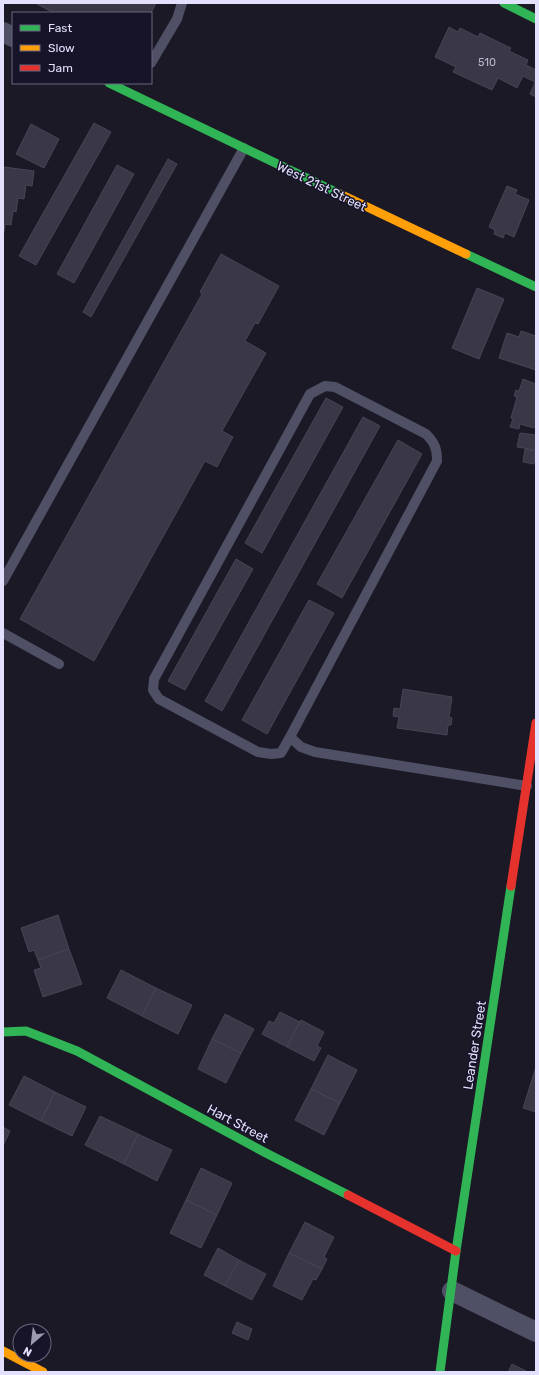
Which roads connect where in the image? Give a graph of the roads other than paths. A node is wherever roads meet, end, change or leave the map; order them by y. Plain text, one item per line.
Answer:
1 (182, 3) edge
2 (504, 3) edge
3 (536, 19) edge
4 (152, 61) edge
5 (111, 84) edge
6 (138, 84) edge
7 (132, 94) junction
8 (244, 148) junction
9 (536, 286) edge
10 (3, 581) edge
11 (3, 633) edge
12 (59, 664) dead end
13 (536, 723) edge
14 (290, 737) junction
15 (527, 786) junction
16 (3, 1032) edge
17 (456, 1251) junction
18 (452, 1291) junction
19 (536, 1332) edge
20 (3, 1351) edge
21 (43, 1372) edge
22 (440, 1372) edge

1 - 4 lane
2 - 3 street
5 - 7 street, West 21st Street
6 - 7 lane
7 - 8 street, West 21st Street
8 - 9 street, West 21st Street
8 - 10 lane
11 - 12 lane
13 - 15 street, Leander Street
14 - 14 lane
14 - 15 lane
15 - 17 street, Leander Street
16 - 17 street, Hart Street
17 - 18 street, Leander Street
18 - 19 street
18 - 22 street, Leander Street
20 - 21 street

